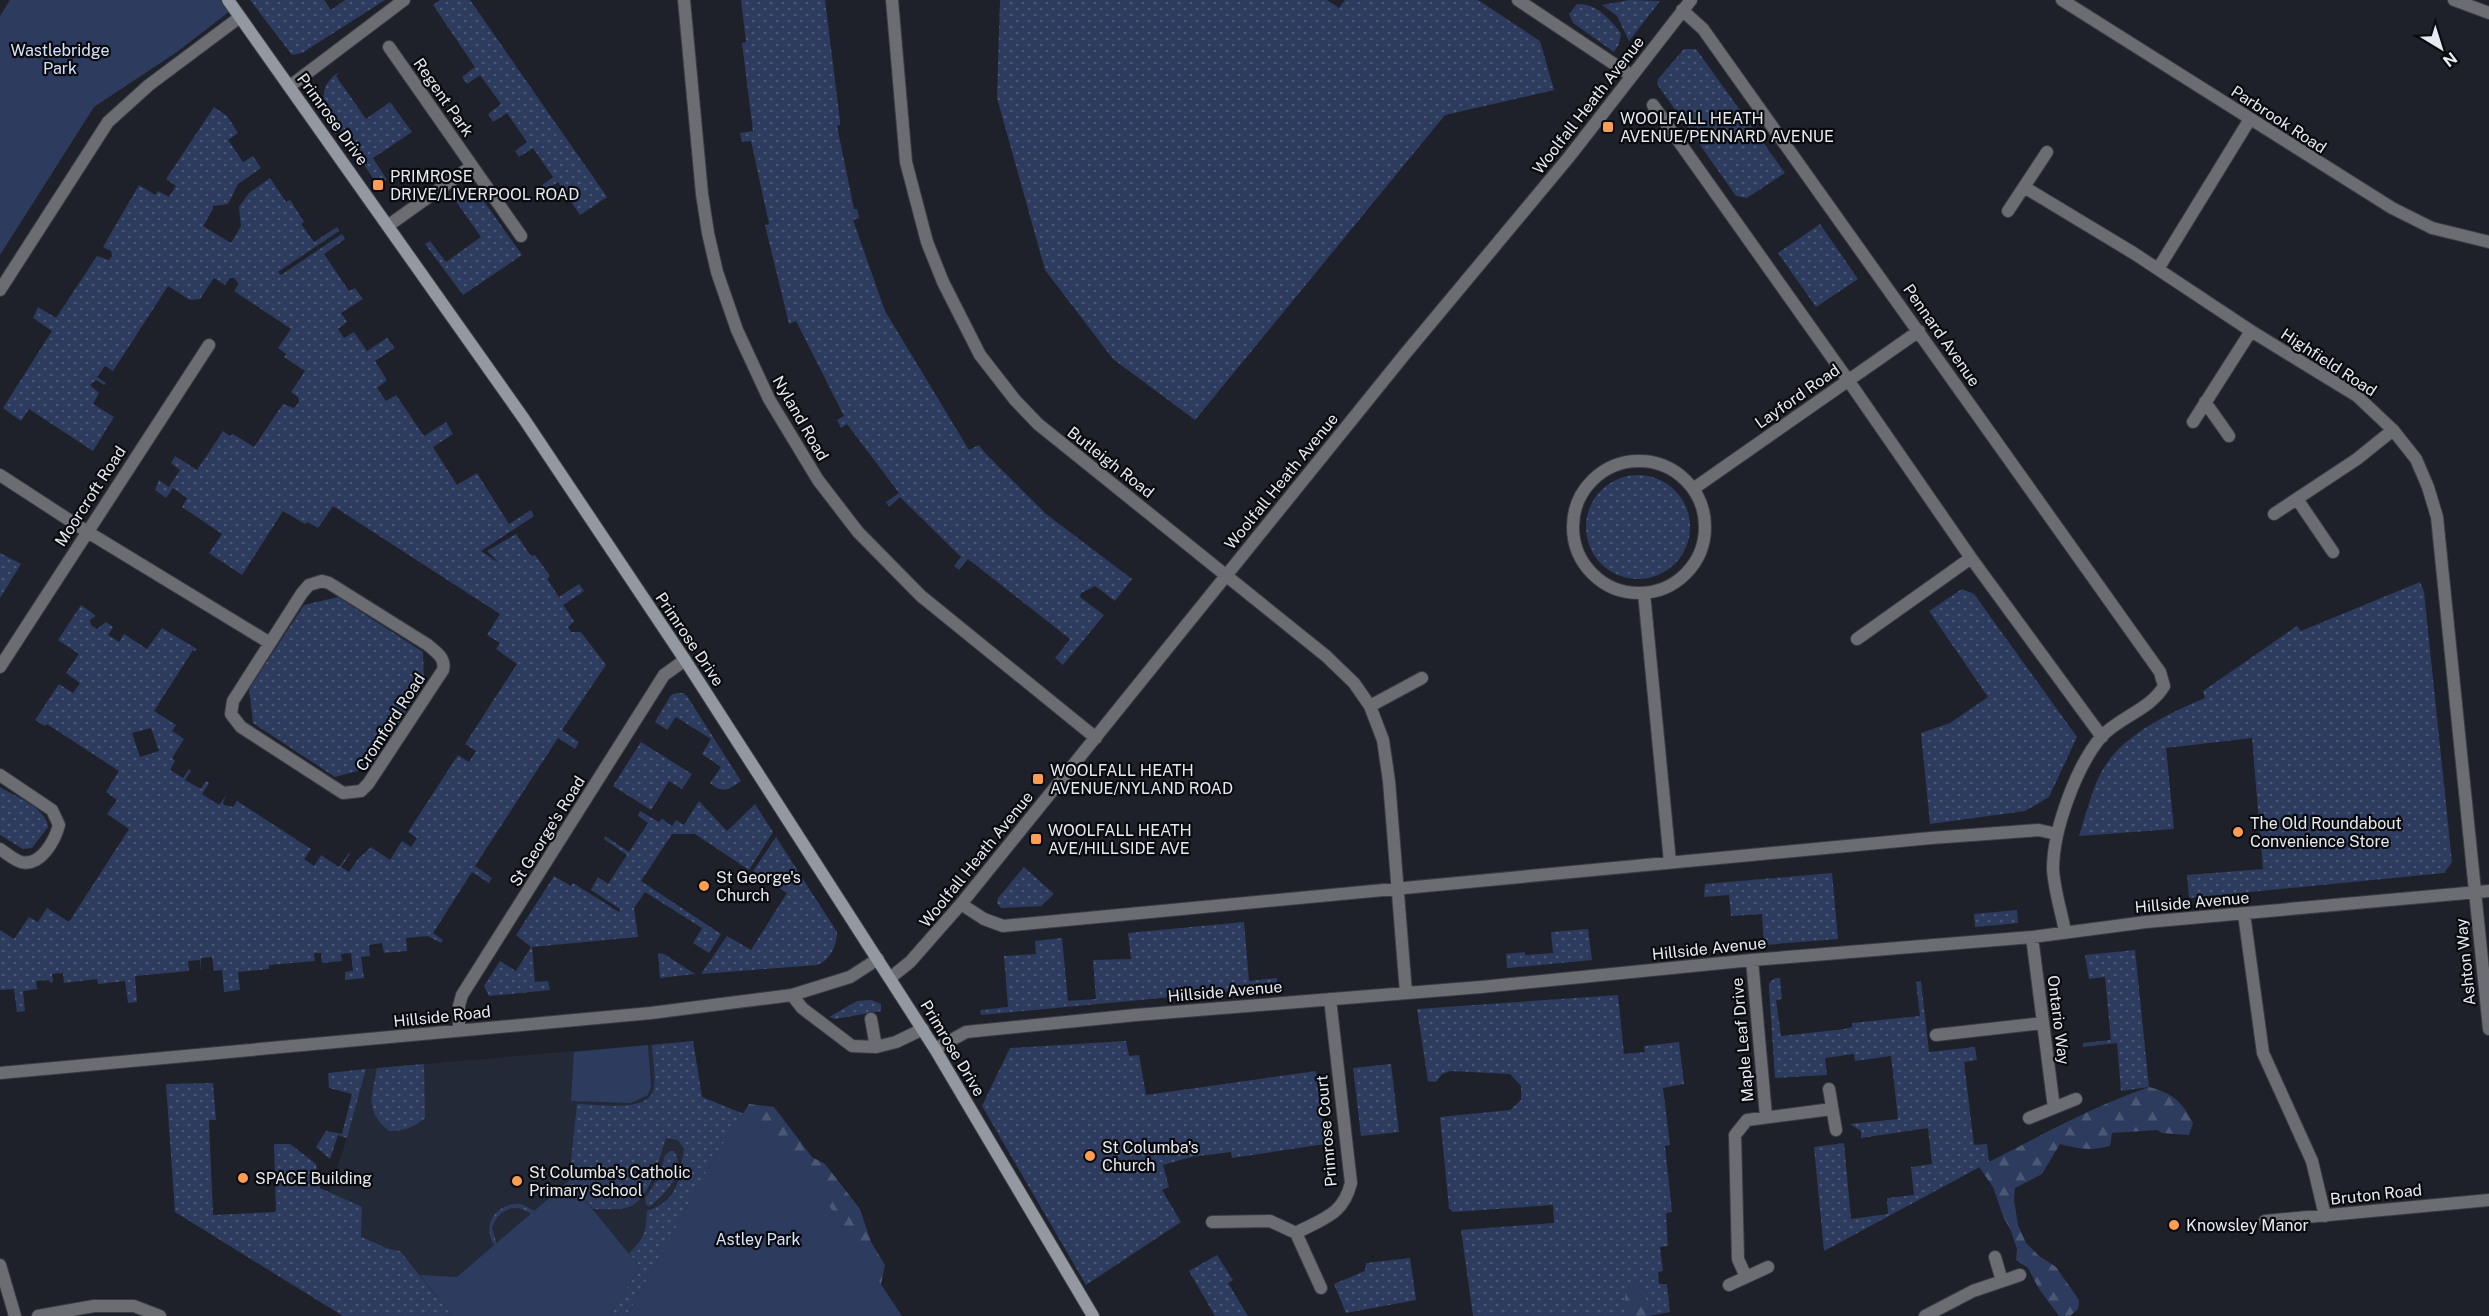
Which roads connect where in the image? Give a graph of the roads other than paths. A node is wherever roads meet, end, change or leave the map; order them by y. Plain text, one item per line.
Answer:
1 (228, 0) edge
2 (404, 0) edge
3 (684, 0) edge
4 (892, 0) edge
5 (1518, 0) edge
6 (1691, 0) edge
7 (2062, 0) edge
8 (2454, 0) edge
9 (1682, 10) junction
10 (2489, 13) edge
11 (240, 17) junction
12 (389, 47) dead end
13 (1632, 76) junction
14 (290, 86) junction
15 (1653, 105) dead end
16 (2250, 119) junction
17 (2047, 152) dead end
18 (472, 166) junction
19 (2024, 187) junction
20 (2008, 211) dead end
21 (389, 225) junction
22 (521, 236) dead end
23 (2489, 242) edge
24 (2158, 269) junction
25 (0, 290) edge
26 (2251, 330) junction
27 (1919, 331) junction
28 (209, 345) dead end
29 (1848, 380) junction
30 (2205, 402) junction
31 (2193, 422) dead end
32 (2393, 430) junction
33 (2229, 436) dead end
34 (0, 475) edge
35 (1693, 489) junction
36 (2297, 499) junction
37 (2274, 514) dead end
38 (86, 531) junction
39 (2333, 552) dead end
40 (1971, 558) junction
41 (1226, 575) junction
42 (1644, 593) junction
43 (1857, 639) dead end
44 (270, 643) junction
45 (685, 660) junction
46 (0, 667) edge
47 (1422, 678) dead end
48 (1370, 706) junction
49 (2102, 737) junction
50 (1096, 738) junction
51 (0, 775) edge
52 (2056, 834) junction
53 (0, 849) edge
54 (1670, 862) junction
55 (1398, 889) junction
56 (2489, 891) edge
57 (2475, 892) junction
58 (961, 904) junction
59 (2244, 914) junction
60 (2065, 932) junction
61 (2032, 937) junction
62 (878, 959) junction
63 (1752, 960) junction
64 (890, 978) junction
65 (1406, 993) junction
66 (792, 995) junction
67 (1330, 999) junction
68 (871, 1019) dead end
69 (2043, 1023) junction
70 (923, 1029) junction
71 (2489, 1029) edge
72 (459, 1030) junction
73 (1936, 1035) dead end
74 (876, 1047) junction
75 (935, 1049) junction
76 (0, 1073) edge
77 (1829, 1089) dead end
78 (2076, 1099) dead end
79 (2054, 1108) junction
80 (1832, 1109) junction
81 (1766, 1116) junction
82 (2030, 1118) dead end
83 (1836, 1130) dead end
84 (2489, 1200) edge
85 (2325, 1216) junction
86 (2265, 1221) dead end
87 (1212, 1222) dead end
88 (1296, 1233) junction
89 (1995, 1257) dead end
90 (0, 1266) edge
91 (1768, 1267) dead end
92 (2020, 1275) dead end
93 (1746, 1277) junction
94 (2002, 1281) junction
95 (1729, 1285) dead end
96 (1322, 1288) dead end
97 (15, 1316) edge
98 (38, 1316) edge
99 (160, 1316) edge
100 (1093, 1316) edge
101 (1925, 1316) edge

1 - 11 street, Primrose Drive
2 - 14 street
3 - 50 street, Nyland Road
4 - 41 street, Butleigh Road
5 - 13 street
6 - 9 street, Woolfall Heath Avenue
7 - 16 street, Parbrook Road
8 - 10 street
9 - 13 street, Woolfall Heath Avenue
9 - 27 street, Pennard Avenue
11 - 14 street, Primrose Drive
11 - 25 street
12 - 18 street, Regent Park
13 - 41 street, Woolfall Heath Avenue
14 - 21 street, Primrose Drive
15 - 29 street
16 - 23 street, Parbrook Road
16 - 24 street
17 - 19 street
18 - 21 street
18 - 22 street, Regent Park
19 - 20 street
19 - 24 street, Highfield Road
21 - 45 street, Primrose Drive
24 - 26 street, Highfield Road
26 - 30 street
26 - 32 street, Highfield Road
27 - 29 street, Layford Road
27 - 49 street, Pennard Avenue
28 - 38 street, Moorcroft Road
29 - 35 street, Layford Road
29 - 40 street
30 - 31 street
30 - 33 street
32 - 36 street
32 - 57 street, Highfield Road
34 - 38 street
35 - 42 street
35 - 42 street
36 - 37 street
36 - 39 street
38 - 44 street
38 - 46 street, Moorcroft Road
40 - 43 street
40 - 49 street
41 - 48 street, Butleigh Road
41 - 50 street, Woolfall Heath Avenue
42 - 54 street
44 - 44 street, Cromford Road
45 - 62 street, Primrose Drive
45 - 72 street, St George's Road
47 - 48 street
48 - 55 street, Butleigh Road
49 - 52 street
50 - 58 street, Woolfall Heath Avenue
51 - 53 street
52 - 54 street
52 - 60 street
54 - 55 street
55 - 58 street
55 - 65 street, Butleigh Road
56 - 57 street, Hillside Avenue
57 - 59 street, Hillside Avenue
57 - 71 street, Ashton Way
58 - 64 street, Woolfall Heath Avenue
59 - 60 street, Hillside Avenue
59 - 85 street
60 - 61 street, Hillside Avenue
61 - 63 street, Hillside Avenue
61 - 69 street, Ontario Way
62 - 64 street, Primrose Drive
62 - 66 street, Hillside Road
63 - 65 street, Hillside Avenue
63 - 81 street, Maple Leaf Drive
64 - 70 street, Primrose Drive
65 - 67 street, Hillside Avenue
66 - 72 street, Hillside Road
66 - 74 street
67 - 75 street, Hillside Avenue
67 - 88 street, Primrose Court
68 - 74 street
69 - 73 street
69 - 79 street, Ontario Way
70 - 74 street
70 - 75 street, Primrose Drive
72 - 76 street, Hillside Road
75 - 100 street, Primrose Drive
77 - 80 street
78 - 79 street
79 - 82 street
80 - 81 street, Maple Leaf Drive
80 - 83 street
81 - 93 street, Maple Leaf Drive
84 - 85 street, Bruton Road
85 - 86 street, Bruton Road
87 - 88 street
88 - 96 street
89 - 94 street
90 - 97 street
91 - 93 street
92 - 94 street
93 - 95 street
94 - 101 street
98 - 99 street

